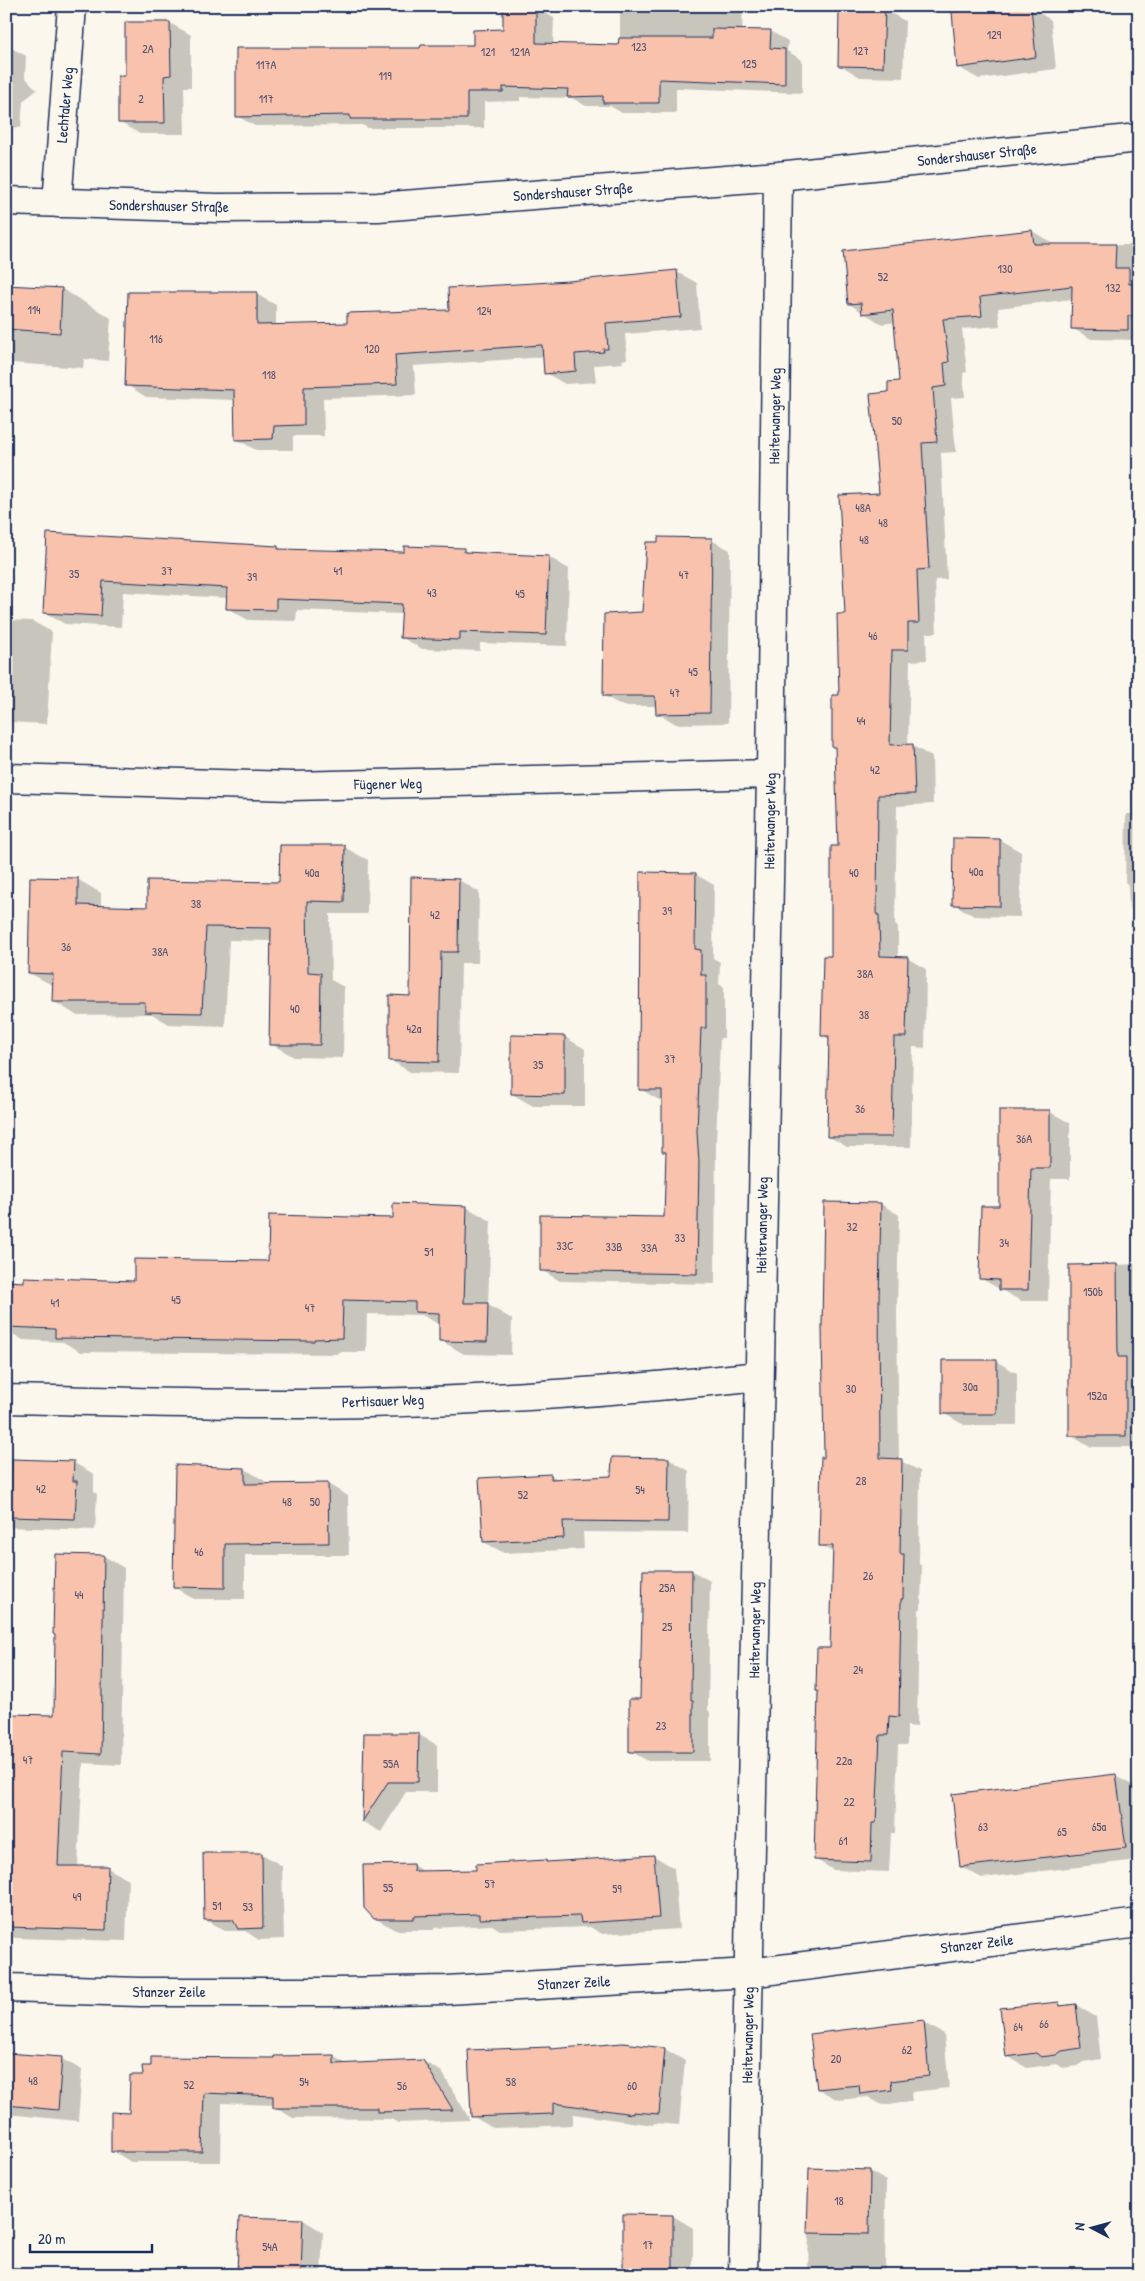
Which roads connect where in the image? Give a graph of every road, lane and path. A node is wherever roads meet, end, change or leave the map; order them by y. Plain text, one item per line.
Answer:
1 (72, 6) edge
2 (1139, 138) edge
3 (778, 176) junction
4 (6, 200) edge
5 (57, 203) junction
6 (771, 774) junction
7 (6, 778) edge
8 (759, 1376) junction
9 (6, 1399) edge
10 (1139, 1923) edge
11 (750, 1973) junction
12 (6, 1988) edge
13 (742, 2275) edge

1 - 5 street, Lechtaler Weg
2 - 3 street, Sondershauser Straße
3 - 5 street, Sondershauser Straße
3 - 6 street, Heiterwanger Weg
4 - 5 street, Sondershauser Straße
6 - 7 street, Fügener Weg
6 - 8 street, Heiterwanger Weg
8 - 9 street, Pertisauer Weg
8 - 11 street, Heiterwanger Weg
10 - 11 street, Stanzer Zeile
11 - 12 street, Stanzer Zeile
11 - 13 street, Heiterwanger Weg

